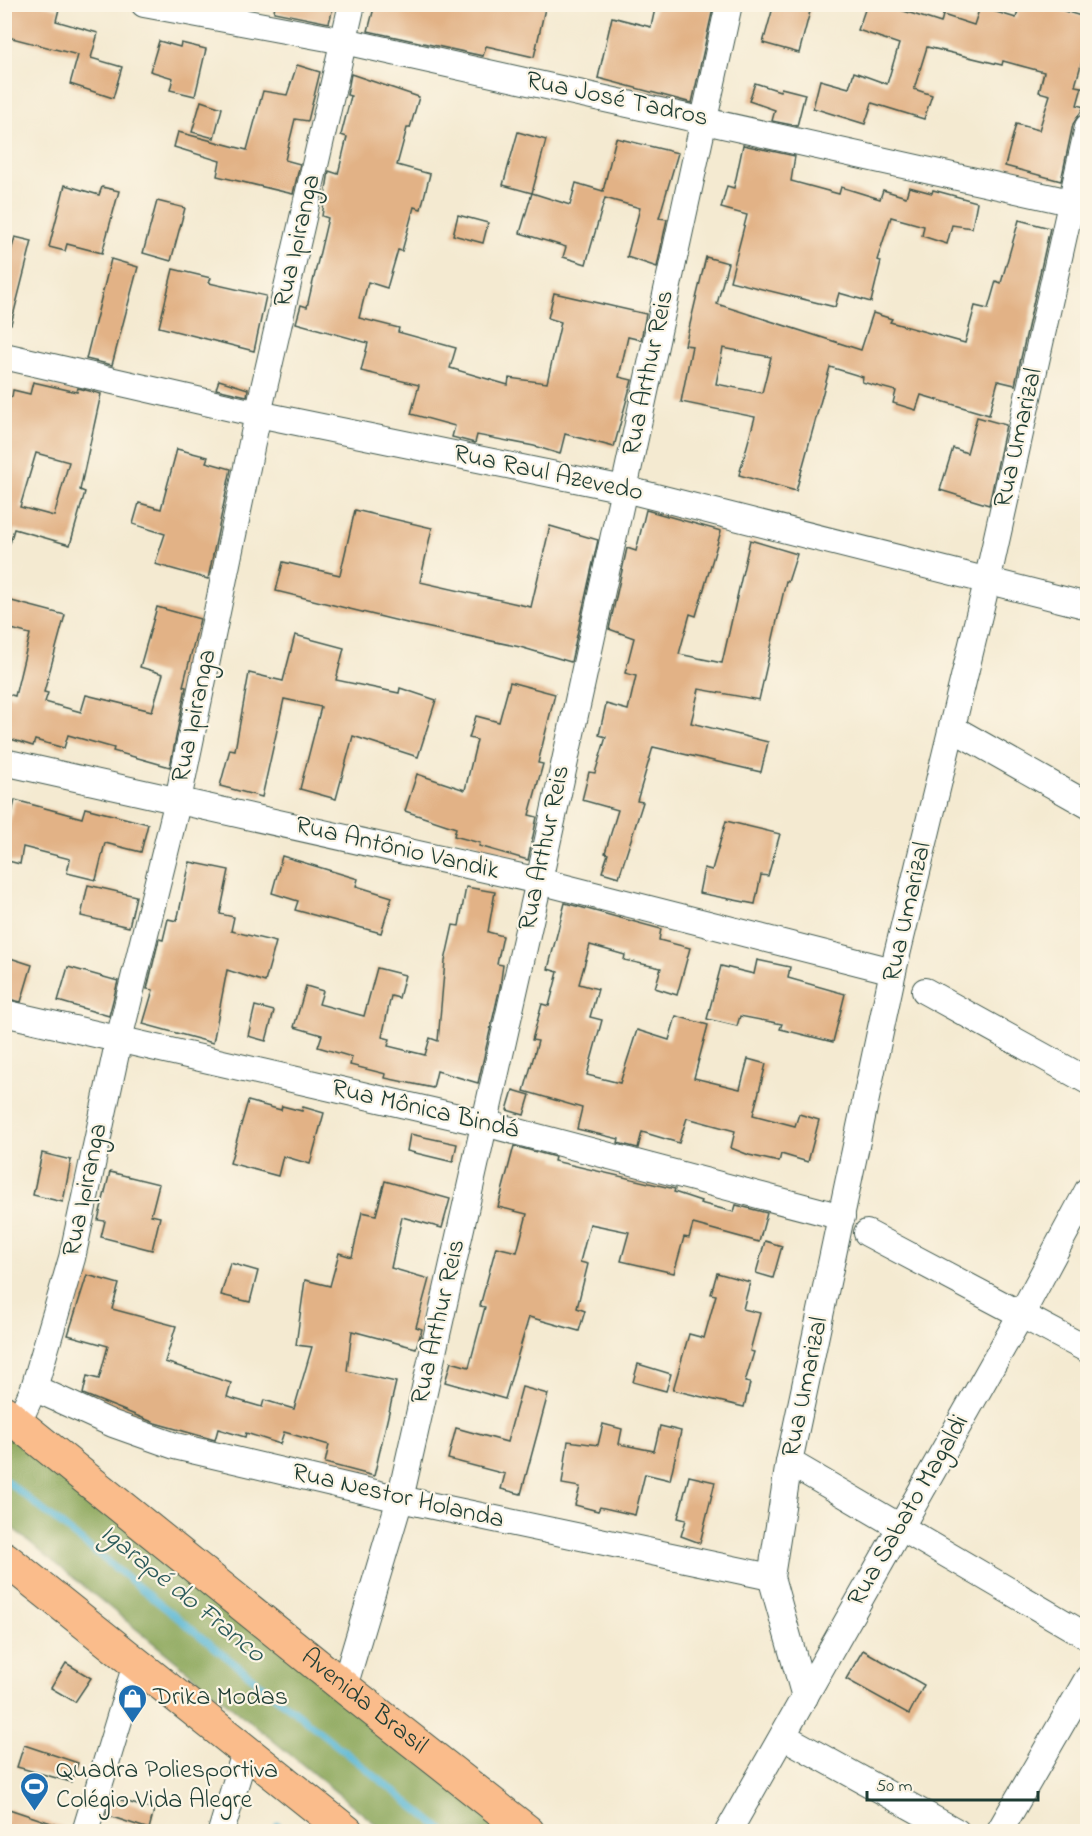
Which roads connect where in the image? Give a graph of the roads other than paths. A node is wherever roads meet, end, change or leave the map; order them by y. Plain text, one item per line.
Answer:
1 (144, 4) edge
2 (352, 4) edge
3 (729, 4) edge
4 (344, 41) junction
5 (703, 119) junction
6 (1088, 127) edge
7 (1080, 204) edge
8 (4, 356) edge
9 (258, 414) junction
10 (624, 489) junction
11 (987, 582) junction
12 (1088, 606) edge
13 (952, 728) junction
14 (4, 762) edge
15 (178, 800) junction
16 (1088, 805) edge
17 (539, 881) junction
18 (893, 971) junction
19 (925, 991) dead end
20 (4, 1013) edge
21 (119, 1039) junction
22 (1088, 1081) edge
23 (484, 1122) junction
24 (1088, 1190) edge
25 (842, 1217) junction
26 (867, 1233) dead end
27 (1022, 1313) junction
28 (1088, 1350) edge
29 (34, 1388) junction
30 (11, 1417) edge
31 (789, 1462) junction
32 (400, 1499) junction
33 (900, 1525) junction
34 (4, 1558) edge
35 (771, 1577) junction
36 (1088, 1637) edge
37 (136, 1664) junction
38 (1088, 1678) edge
39 (344, 1687) junction
40 (805, 1697) junction
41 (783, 1736) junction
42 (246, 1749) junction
43 (85, 1832) edge
44 (221, 1832) edge
45 (347, 1832) edge
46 (528, 1832) edge
47 (728, 1832) edge
48 (957, 1832) edge
49 (999, 1832) edge

1 - 4 street, Rua José Tadros
2 - 4 street, Rua Ipiranga
3 - 5 street, Rua Arthur Reis
4 - 5 street, Rua José Tadros
4 - 9 street, Rua Ipiranga
5 - 7 street, Rua José Tadros
5 - 10 street, Rua Arthur Reis
6 - 7 street, Rua Umarizal
7 - 11 street, Rua Umarizal
8 - 9 street, Rua Raul Azevedo
9 - 10 street, Rua Raul Azevedo
9 - 15 street, Rua Ipiranga
10 - 11 street, Rua Raul Azevedo
10 - 17 street, Rua Arthur Reis
11 - 12 street, Rua Raul Azevedo
11 - 13 street, Rua Umarizal
13 - 16 street
13 - 18 street, Rua Umarizal
14 - 15 street, Rua Antônio Vandik
15 - 17 street, Rua Antônio Vandik
15 - 21 street, Rua Ipiranga
17 - 18 street, Rua Antônio Vandik
17 - 23 street, Rua Arthur Reis
18 - 25 street, Rua Umarizal
19 - 22 street
20 - 21 street, Rua Mônica Bindá
21 - 23 street, Rua Mônica Bindá
21 - 29 street, Rua Ipiranga
23 - 25 street, Rua Mônica Bindá
23 - 32 street, Rua Arthur Reis
24 - 27 street, Rua Sabato Magaldi
25 - 31 street, Rua Umarizal
26 - 27 street
27 - 28 street
27 - 33 street, Rua Sabato Magaldi
29 - 30 street, Rua Ipiranga
29 - 32 street, Rua Nestor Holanda
30 - 39 highway, Avenida Brasil
31 - 33 street
31 - 35 street, Rua Umarizal
32 - 35 street, Rua Nestor Holanda
32 - 39 street, Rua Arthur Reis
33 - 36 street
33 - 40 street, Rua Sabato Magaldi
34 - 37 highway
35 - 40 street, Rua Umarizal
37 - 42 highway
37 - 43 street
38 - 49 street
39 - 46 highway, Avenida Brasil
40 - 41 street, Rua Sabato Magaldi
41 - 47 street, Rua Sabato Magaldi
41 - 48 street
42 - 44 street
42 - 45 highway

